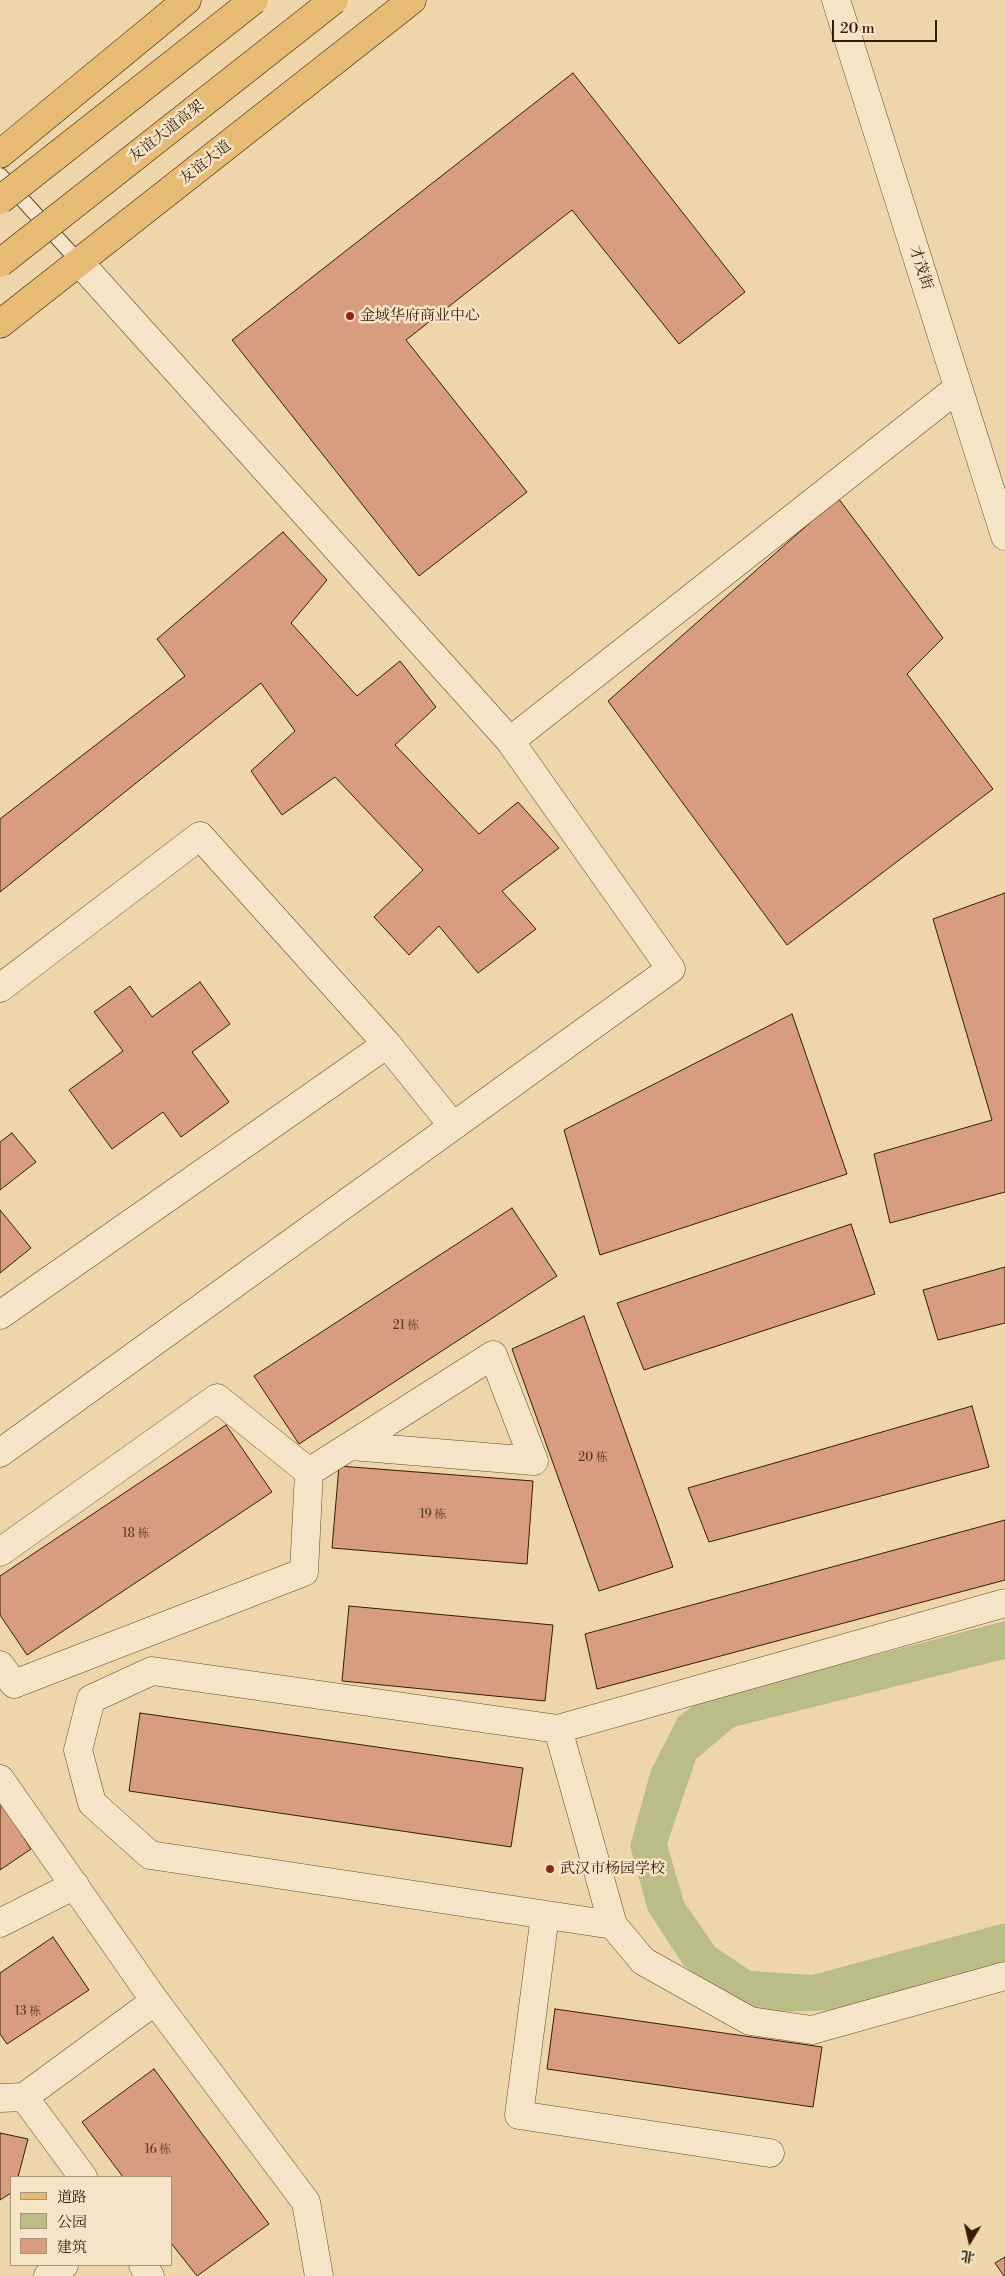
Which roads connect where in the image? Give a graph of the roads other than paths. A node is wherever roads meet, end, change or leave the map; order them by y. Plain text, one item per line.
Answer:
1 (187, 0) edge
2 (254, 0) edge
3 (334, 0) edge
4 (412, 0) edge
5 (836, 0) edge
6 (0, 154) edge
7 (0, 175) edge
8 (0, 200) edge
9 (47, 226) junction
10 (0, 263) edge
11 (80, 263) junction
12 (0, 324) edge
13 (958, 388) junction
14 (1005, 536) edge
15 (510, 741) junction
16 (0, 988) edge
17 (387, 1044) junction
18 (453, 1126) junction
19 (0, 1315) edge
20 (351, 1446) junction
21 (0, 1453) edge
22 (309, 1472) junction
23 (0, 1552) edge
24 (1005, 1603) edge
25 (0, 1664) edge
26 (558, 1729) junction
27 (0, 1779) edge
28 (75, 1885) junction
29 (545, 1915) junction
30 (0, 1923) edge
31 (613, 1925) junction
32 (1005, 1976) edge
33 (156, 2001) junction
34 (12, 2097) edge
35 (770, 2153) dead end
36 (82, 2176) edge
37 (63, 2266) edge
38 (48, 2276) edge
39 (319, 2276) edge

1 - 6 main road
2 - 8 main road, bridge
3 - 9 main road, 友谊大道高架, bridge
4 - 11 main road, 友谊大道
5 - 13 street, 才茂街
7 - 9 lane
9 - 10 main road, 友谊大道高架, bridge
9 - 11 lane
11 - 12 main road, 友谊大道
11 - 15 street
13 - 14 street, 才茂街
13 - 15 street
15 - 18 street
16 - 17 street
17 - 18 street
17 - 19 street
18 - 21 street
20 - 20 street
20 - 22 street
22 - 23 street
22 - 25 street
24 - 26 street
26 - 29 street
26 - 31 street
27 - 28 street
28 - 30 street
28 - 33 street
29 - 31 street
29 - 35 street
31 - 32 street
33 - 34 street
33 - 39 street
34 - 36 street
37 - 38 street

